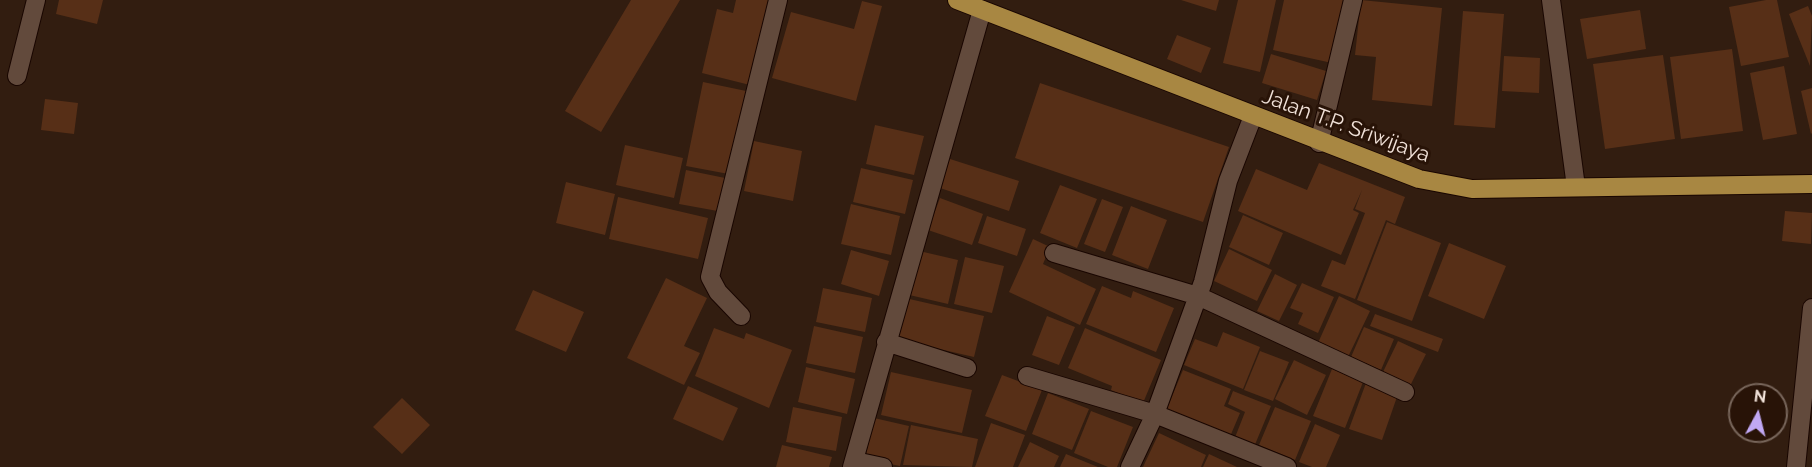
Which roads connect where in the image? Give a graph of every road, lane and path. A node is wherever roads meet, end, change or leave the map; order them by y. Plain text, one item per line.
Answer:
1 (36, 0) edge
2 (778, 0) edge
3 (957, 0) edge
4 (1353, 0) edge
5 (1551, 0) edge
6 (982, 10) junction
7 (17, 76) dead end
8 (1254, 116) junction
9 (1319, 143) junction
10 (1812, 184) edge
11 (1576, 187) junction
12 (1054, 253) dead end
13 (1198, 296) junction
14 (1812, 308) edge
15 (741, 316) dead end
16 (886, 342) junction
17 (967, 368) dead end
18 (1027, 376) dead end
19 (1405, 392) dead end
20 (1155, 414) junction
21 (853, 464) edge
22 (883, 467) edge
23 (1130, 467) edge
24 (1287, 467) edge
25 (1796, 467) edge

1 - 7 street
2 - 15 street
3 - 6 main road, Jalan T.P. Sriwijaya
4 - 9 street
5 - 11 street
6 - 8 main road, Jalan T.P. Sriwijaya
6 - 16 street
8 - 9 main road, Jalan T.P. Sriwijaya
8 - 13 street
9 - 11 main road, Jalan T.P. Sriwijaya
10 - 11 main road, Jalan T.P. Sriwijaya
12 - 13 street
13 - 19 street
13 - 20 street
14 - 25 street
16 - 17 street
16 - 21 street
18 - 20 street
20 - 23 street
20 - 24 street
21 - 22 street

